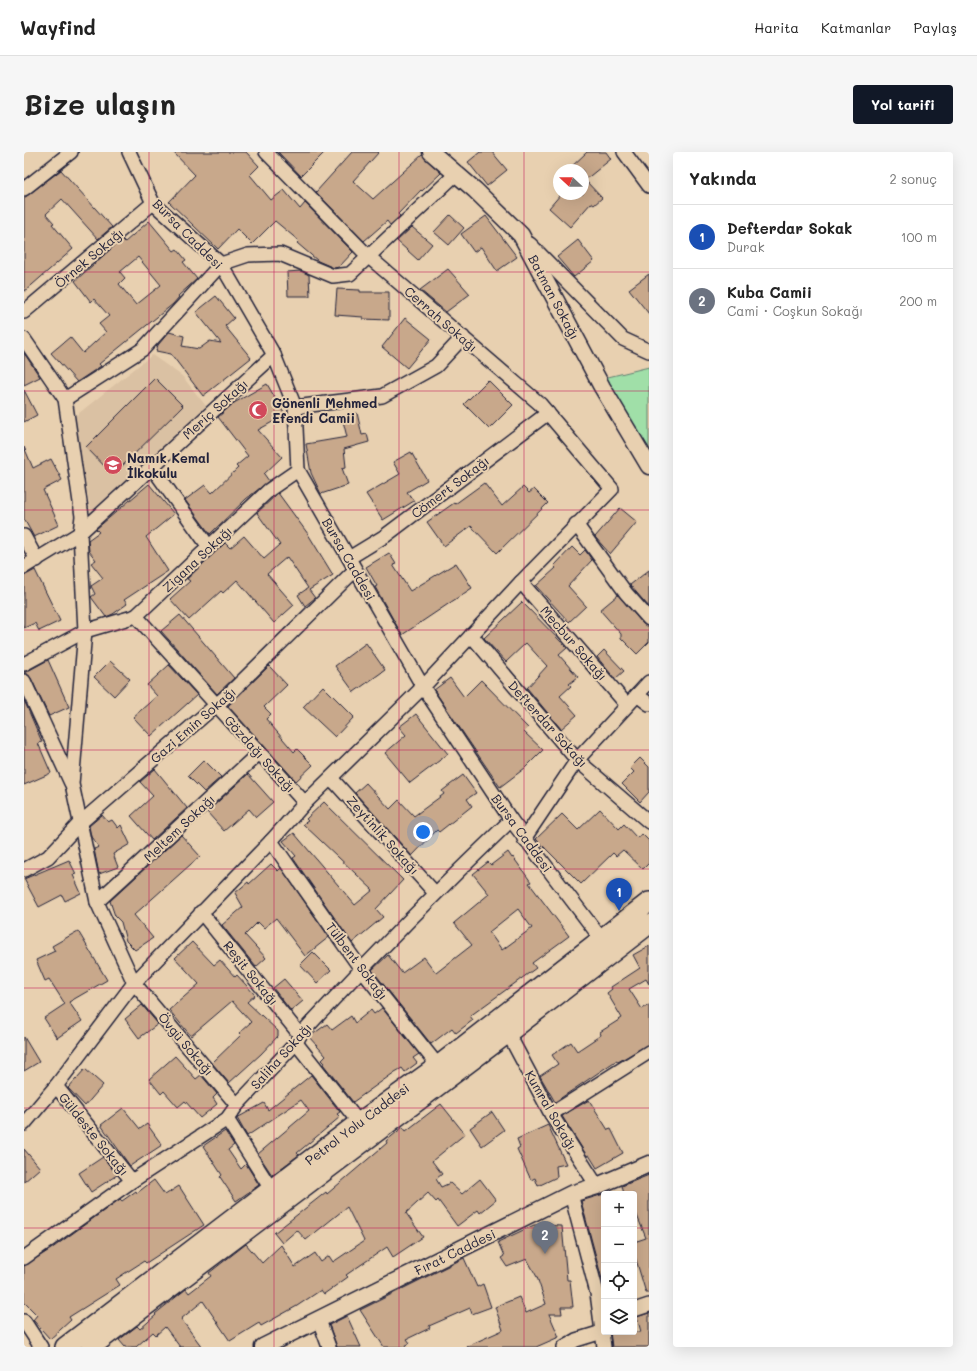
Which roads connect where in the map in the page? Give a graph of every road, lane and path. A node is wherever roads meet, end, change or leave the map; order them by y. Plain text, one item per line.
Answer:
1 (71, 152) edge
2 (129, 152) edge
3 (266, 152) edge
4 (624, 152) edge
5 (437, 155) edge
6 (456, 174) junction
7 (649, 186) edge
8 (24, 189) edge
9 (154, 203) junction
10 (521, 235) junction
11 (369, 257) junction
12 (221, 264) junction
13 (24, 312) edge
14 (463, 337) junction
15 (24, 339) edge
16 (649, 351) edge
17 (274, 355) junction
18 (65, 399) junction
19 (295, 407) junction
20 (548, 413) junction
21 (649, 466) edge
22 (152, 467) junction
23 (298, 470) junction
24 (576, 524) junction
25 (80, 533) junction
26 (24, 536) edge
27 (209, 547) junction
28 (37, 560) junction
29 (352, 564) junction
30 (24, 567) edge
31 (521, 582) junction
32 (136, 616) junction
33 (649, 619) edge
34 (85, 631) junction
35 (471, 635) junction
36 (24, 664) edge
37 (24, 681) edge
38 (649, 682) edge
39 (423, 687) junction
40 (637, 695) junction
41 (649, 704) edge
42 (216, 705) junction
43 (627, 705) junction
44 (259, 753) junction
45 (578, 760) junction
46 (331, 778) junction
47 (72, 784) junction
48 (305, 803) junction
49 (511, 820) junction
50 (649, 822) edge
51 (79, 824) junction
52 (524, 839) junction
53 (270, 841) junction
54 (24, 870) edge
55 (435, 893) junction
56 (97, 902) junction
57 (649, 902) edge
58 (201, 912) junction
59 (649, 924) edge
60 (607, 946) junction
61 (361, 969) junction
62 (134, 983) junction
63 (508, 1033) junction
64 (298, 1039) junction
65 (649, 1052) edge
66 (443, 1072) junction
67 (56, 1086) junction
68 (237, 1105) junction
69 (551, 1114) junction
70 (227, 1119) junction
71 (24, 1124) edge
72 (365, 1130) junction
73 (649, 1164) edge
74 (132, 1181) junction
75 (597, 1186) junction
76 (271, 1189) junction
77 (571, 1194) junction
78 (24, 1258) edge
79 (649, 1305) edge
80 (637, 1309) edge
81 (601, 1318) edge
82 (319, 1320) junction
83 (24, 1321) edge
84 (601, 1325) edge
85 (603, 1335) edge
86 (41, 1347) edge
87 (65, 1347) edge
88 (91, 1347) edge
89 (263, 1347) edge
90 (329, 1347) edge
91 (564, 1347) edge
92 (604, 1347) edge

1 - 8 street
2 - 9 street, Bursa Caddesi
3 - 11 street, Cerrah Sokağı
4 - 7 street
5 - 6 street, Batman Sokağı
6 - 10 street, Batman Sokağı
6 - 11 street
9 - 12 street, Bursa Caddesi
9 - 13 street, Örnek Sokağı
10 - 16 street
10 - 21 street, Batman Sokağı
11 - 12 street
11 - 14 street, Cerrah Sokağı
12 - 17 street, Bursa Caddesi
12 - 18 street
14 - 19 street
14 - 20 street, Cerrah Sokağı
15 - 18 street
17 - 19 street, Bursa Caddesi
17 - 22 street, Meriç Sokağı
18 - 25 street
19 - 23 street, Bursa Caddesi
20 - 24 street, Cerrah Sokağı
20 - 29 street, Cömert Sokağı
22 - 25 street, Meriç Sokağı
22 - 27 street
23 - 27 street, Zigana Sokağı
23 - 29 street, Bursa Caddesi
24 - 31 street
24 - 33 street
25 - 28 street, Meriç Sokağı
25 - 34 street
26 - 28 street
27 - 32 street, Zigana Sokağı
28 - 30 street, Meriç Sokağı
29 - 39 street, Bursa Caddesi
29 - 42 street, Gazi Emin Sokağı
31 - 35 street
31 - 43 street, Mecbur Sokağı
32 - 34 street, Zigana Sokağı
32 - 42 street, Gözdağı Sokağı
34 - 36 street, Zigana Sokağı
34 - 47 street
35 - 39 street
35 - 45 street, Defterdar Sokağı
37 - 47 street
38 - 40 street
39 - 46 street
39 - 49 street, Bursa Caddesi
40 - 41 street
40 - 43 street
42 - 44 street, Gözdağı Sokağı
42 - 51 street, Gazi Emin Sokağı
43 - 45 street
44 - 48 street, Gözdağı Sokağı
44 - 56 street, Meltem Sokağı
45 - 50 street, Defterdar Sokağı
45 - 52 street
46 - 48 street
46 - 55 street, Zeytinlik Sokağı
47 - 51 street, Övgü Sokağı
48 - 53 street
49 - 52 street, Bursa Caddesi
49 - 55 street, Saliha Sokağı
51 - 54 street, Gazi Emin Sokağı
51 - 56 street, Övgü Sokağı
52 - 60 street, Bursa Caddesi
53 - 58 street
53 - 61 street, Tülbent Sokağı
55 - 61 street, Saliha Sokağı
56 - 62 street, Övgü Sokağı
57 - 60 main road, Petrol Yolu Caddesi
58 - 62 street
58 - 64 street, Reşit Sokağı
59 - 60 main road, Petrol Yolu Caddesi
60 - 63 main road, Petrol Yolu Caddesi
60 - 66 main road, Petrol Yolu Caddesi
61 - 64 street, Saliha Sokağı
61 - 66 street, Tülbent Sokağı
62 - 67 street
62 - 68 street, Övgü Sokağı
63 - 66 main road, Petrol Yolu Caddesi
63 - 69 street, Kumral Sokağı
64 - 68 street, Saliha Sokağı
64 - 72 street, Reşit Sokağı
65 - 69 street
66 - 72 main road, Petrol Yolu Caddesi
67 - 71 street
67 - 74 street, Güldeste Sokağı
68 - 70 street, Saliha Sokağı
69 - 75 street, Kumral Sokağı
70 - 74 street, Saliha Sokağı
70 - 76 street
72 - 76 main road, Petrol Yolu Caddesi
72 - 88 main road, Petrol Yolu Caddesi
73 - 75 street, Fırat Caddesi
74 - 78 street, Saliha Sokağı
75 - 77 street, Fırat Caddesi
76 - 87 main road, Petrol Yolu Caddesi
77 - 81 street
77 - 82 street, Fırat Caddesi
79 - 80 street
82 - 89 street, Fırat Caddesi
82 - 90 street
83 - 86 street
84 - 91 street
85 - 92 street

